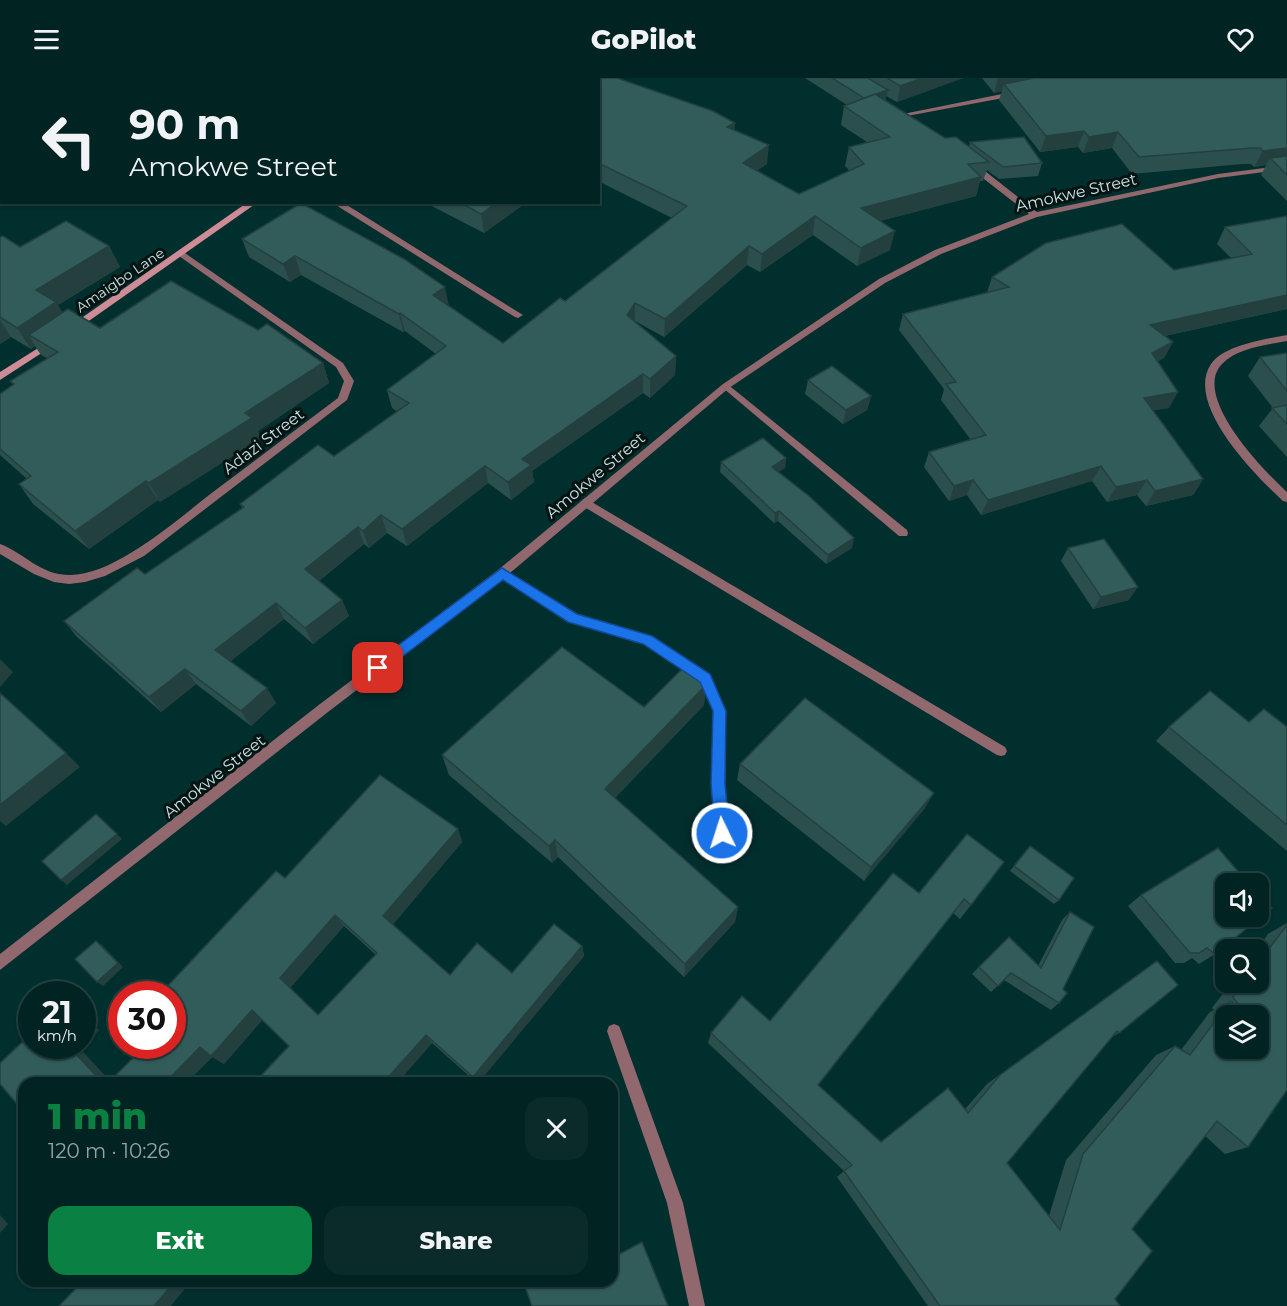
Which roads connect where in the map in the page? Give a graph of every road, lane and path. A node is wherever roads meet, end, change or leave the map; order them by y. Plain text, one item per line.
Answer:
1 (1024, 91) edge
2 (897, 108) edge
3 (907, 114) junction
4 (916, 121) edge
5 (962, 157) edge
6 (1287, 167) edge
7 (251, 204) edge
8 (338, 204) edge
9 (1035, 215) junction
10 (182, 254) junction
11 (518, 315) dead end
12 (67, 332) edge
13 (58, 338) edge
14 (1287, 338) edge
15 (0, 377) edge
16 (726, 386) junction
17 (1287, 498) edge
18 (585, 502) junction
19 (903, 533) dead end
20 (0, 548) edge
21 (502, 573) junction
22 (1001, 751) dead end
23 (722, 833) dead end
24 (0, 963) edge
25 (614, 1031) dead end
26 (697, 1306) edge

1 - 3 street
2 - 3 street
3 - 4 street
5 - 9 street
6 - 9 street, Amokwe Street
7 - 10 main road, Amaigbo Lane
8 - 11 street
9 - 16 street, Amokwe Street
10 - 12 main road, Amaigbo Lane
10 - 20 street, Adazi Street
13 - 15 main road
14 - 17 street
16 - 18 street, Amokwe Street
16 - 19 street
18 - 21 street, Amokwe Street
18 - 22 street
21 - 23 street
21 - 24 street, Amokwe Street
25 - 26 street

